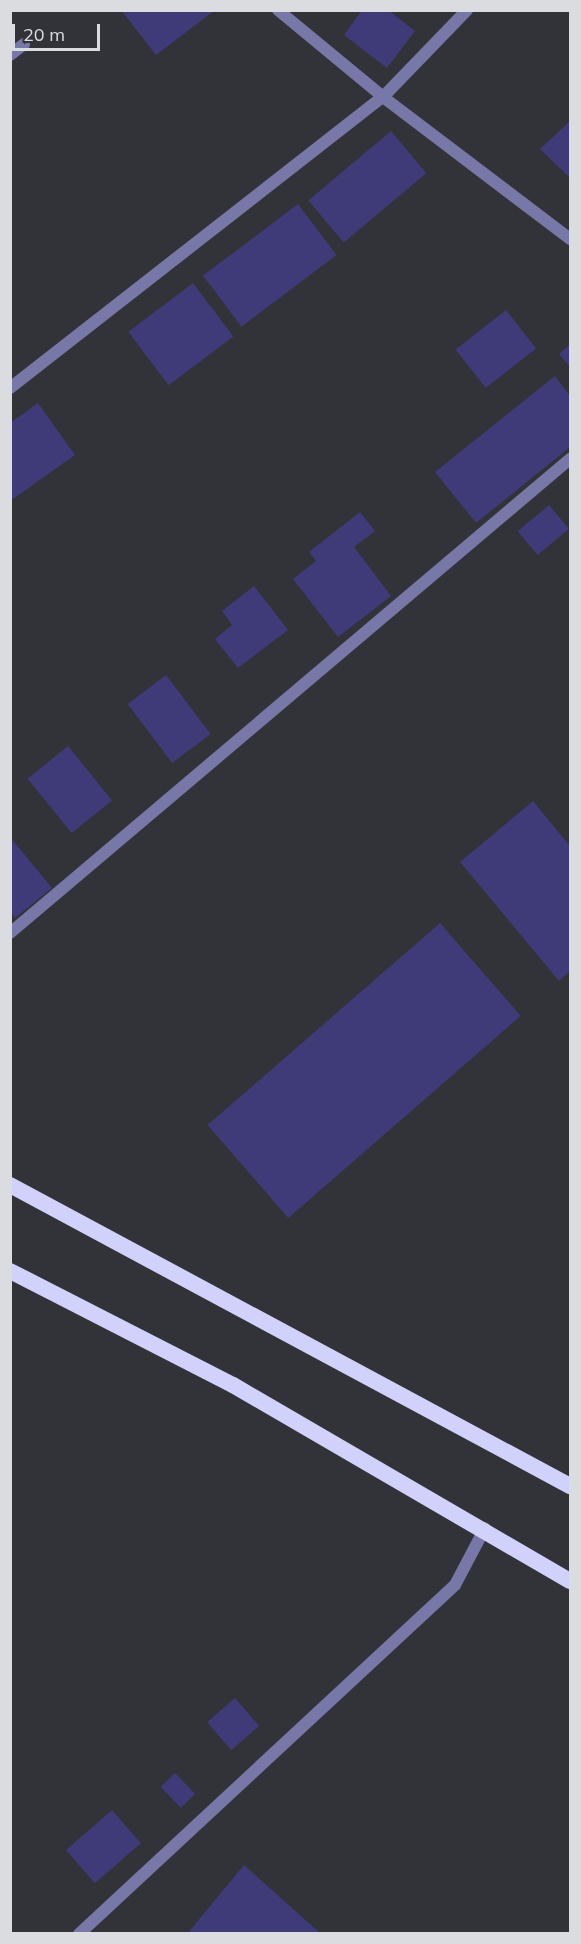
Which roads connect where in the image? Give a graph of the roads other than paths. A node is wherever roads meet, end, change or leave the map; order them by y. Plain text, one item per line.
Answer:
1 (278, 10) edge
2 (467, 10) edge
3 (24, 44) dead end
4 (10, 55) edge
5 (383, 97) junction
6 (570, 239) edge
7 (10, 388) edge
8 (570, 459) edge
9 (10, 933) edge
10 (10, 1185) edge
11 (10, 1270) edge
12 (568, 1480) edge
13 (485, 1528) junction
14 (570, 1581) edge
15 (79, 1934) edge

1 - 5 street
2 - 5 street
3 - 4 street
5 - 6 street
5 - 7 street
8 - 9 street
10 - 12 highway
11 - 13 highway
13 - 14 highway
13 - 15 street

